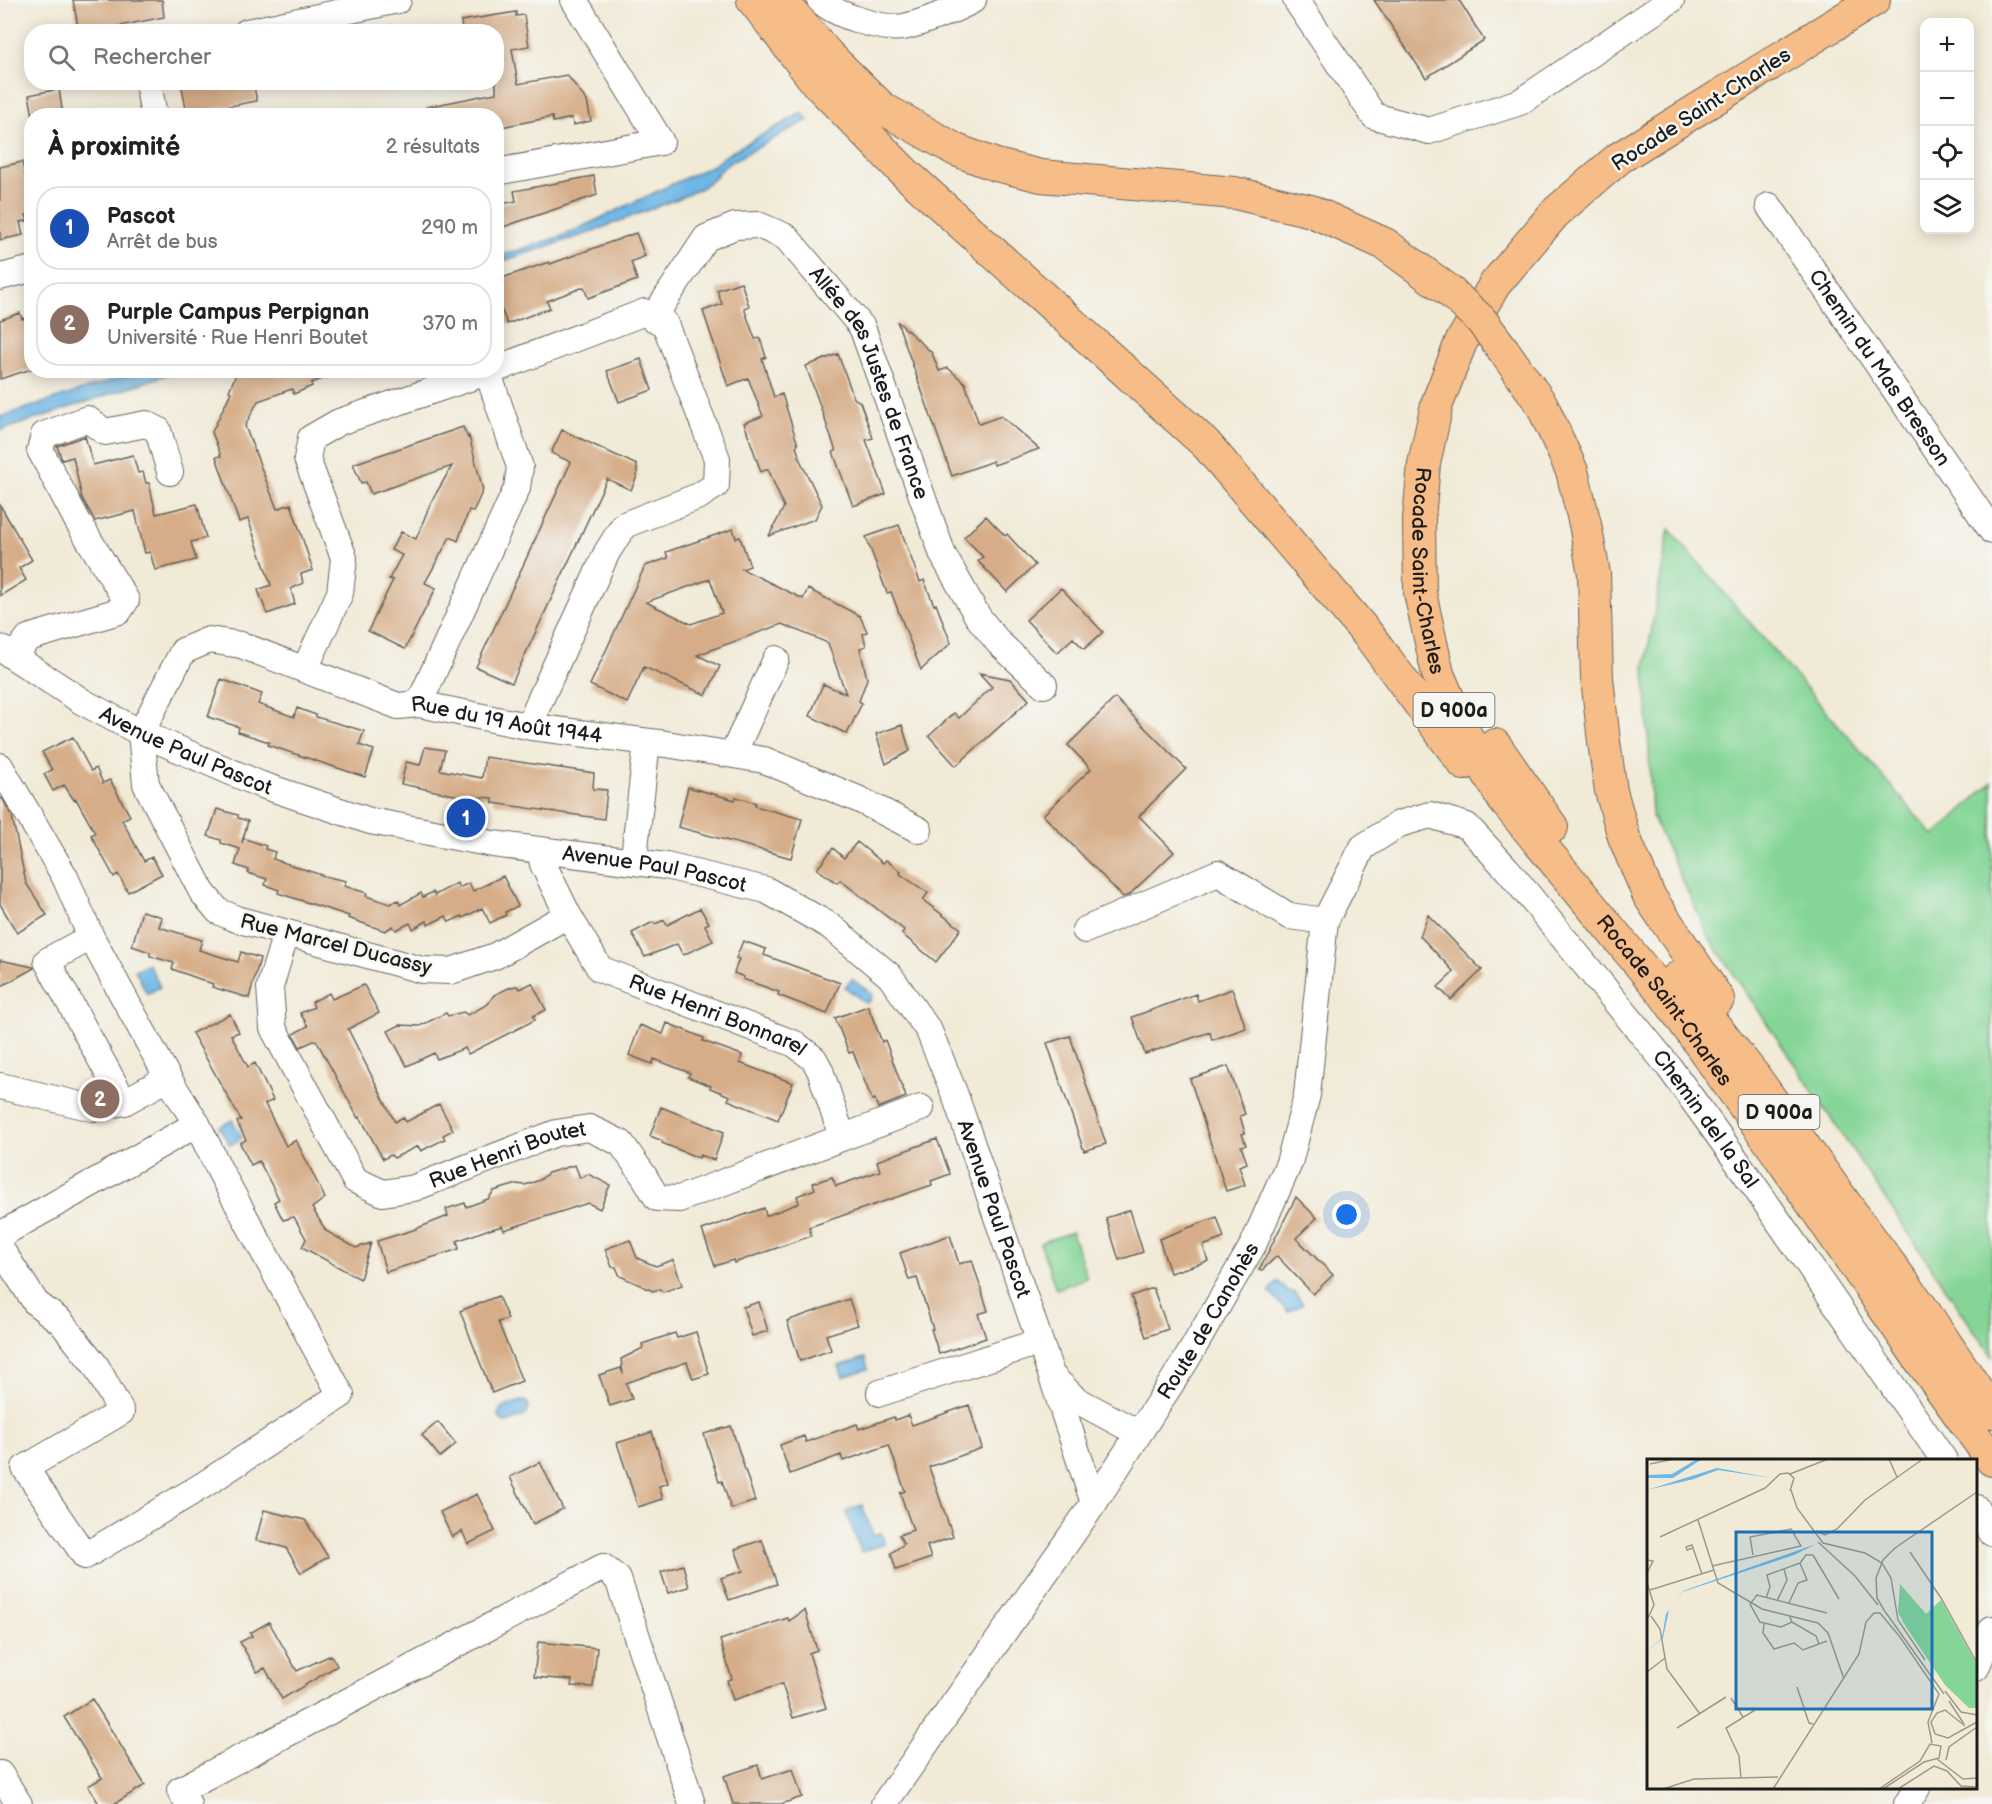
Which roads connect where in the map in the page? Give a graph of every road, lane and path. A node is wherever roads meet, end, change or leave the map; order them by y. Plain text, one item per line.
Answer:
1 (398, 0) edge
2 (574, 0) edge
3 (753, 0) edge
4 (781, 0) edge
5 (820, 0) edge
6 (973, 0) edge
7 (1296, 0) edge
8 (1671, 0) edge
9 (1876, 0) edge
10 (285, 24) edge
11 (149, 90) edge
12 (153, 108) edge
13 (504, 171) edge
14 (1769, 206) dead end
15 (24, 270) edge
16 (0, 277) edge
17 (653, 318) junction
18 (504, 366) edge
19 (471, 378) edge
20 (494, 378) edge
21 (170, 472) dead end
22 (1992, 531) edge
23 (7, 652) edge
24 (776, 659) dead end
25 (305, 669) junction
26 (1044, 685) dead end
27 (419, 704) junction
28 (532, 727) junction
29 (141, 733) junction
30 (646, 742) junction
31 (733, 754) junction
32 (0, 766) edge
33 (1430, 815) joint
34 (920, 830) dead end
35 (540, 850) junction
36 (637, 862) junction
37 (568, 915) junction
38 (1325, 921) junction
39 (1085, 930) dead end
40 (286, 933) junction
41 (91, 937) junction
42 (168, 1078) junction
43 (0, 1086) edge
44 (124, 1102) junction
45 (921, 1108) dead end
46 (197, 1124) junction
47 (842, 1137) junction
48 (1772, 1144) junction
49 (0, 1235) edge
50 (0, 1248) edge
51 (1920, 1305) junction
52 (1039, 1342) junction
53 (1052, 1377) junction
54 (880, 1393) dead end
55 (1992, 1412) edge
56 (1138, 1433) junction
57 (1943, 1459) edge
58 (1992, 1460) edge
59 (1094, 1503) junction
60 (1977, 1510) edge
61 (1992, 1533) edge
62 (1992, 1629) edge
63 (1977, 1666) edge
64 (0, 1774) edge
65 (1916, 1789) edge
66 (19, 1804) edge
67 (188, 1804) edge
68 (692, 1804) edge
69 (884, 1804) edge
70 (1907, 1804) edge

1 - 10 street
2 - 13 street
3 - 48 main road
4 - 51 main road, bridge
5 - 6 street
7 - 8 street
9 - 48 main road, Rocade Saint-Charles / D 900a
9 - 51 main road, Rocade Saint-Charles / D 900a
11 - 12 street
14 - 22 street, Chemin du Mas Bresson
15 - 16 street
17 - 18 street
17 - 26 street, Allée des Justes de France
17 - 28 street
19 - 25 street
20 - 27 street
21 - 23 street
23 - 29 street, Avenue Paul Pascot
24 - 31 street
25 - 27 street, Rue du 19 Août 1944
25 - 29 street, Rue du 19 Août 1944
27 - 28 street, Rue du 19 Août 1944
28 - 30 street, Rue du 19 Août 1944
29 - 35 street, Avenue Paul Pascot
29 - 40 street, Rue Marcel Ducassy
30 - 31 street, Rue du 19 Août 1944
30 - 36 street
31 - 34 street, Rue du 19 Août 1944
32 - 41 street
33 - 38 street, Route de Canohès
33 - 57 street, Chemin del la Sal
35 - 36 street, Avenue Paul Pascot
35 - 37 street
36 - 52 street, Avenue Paul Pascot
37 - 40 street, Rue Marcel Ducassy
37 - 47 street, Rue Henri Bonnarel
38 - 39 street
38 - 56 street, Route de Canohès
40 - 47 street, Rue Henri Boutet
41 - 42 street
41 - 44 street
42 - 44 street
42 - 46 street
43 - 44 street
45 - 47 street, Rue Henri Boutet
46 - 49 street
46 - 50 street
48 - 58 main road, Rocade Saint-Charles / D 900a
51 - 55 main road, Rocade Saint-Charles / D 900a
52 - 53 street, Avenue Paul Pascot
52 - 54 street
53 - 56 street, Avenue Paul Pascot
53 - 59 street, Avenue Paul Pascot
56 - 59 street, Route de Canohès
59 - 69 street, Route de Canohès
60 - 61 street
62 - 63 street
64 - 66 street
65 - 70 street
67 - 68 street

